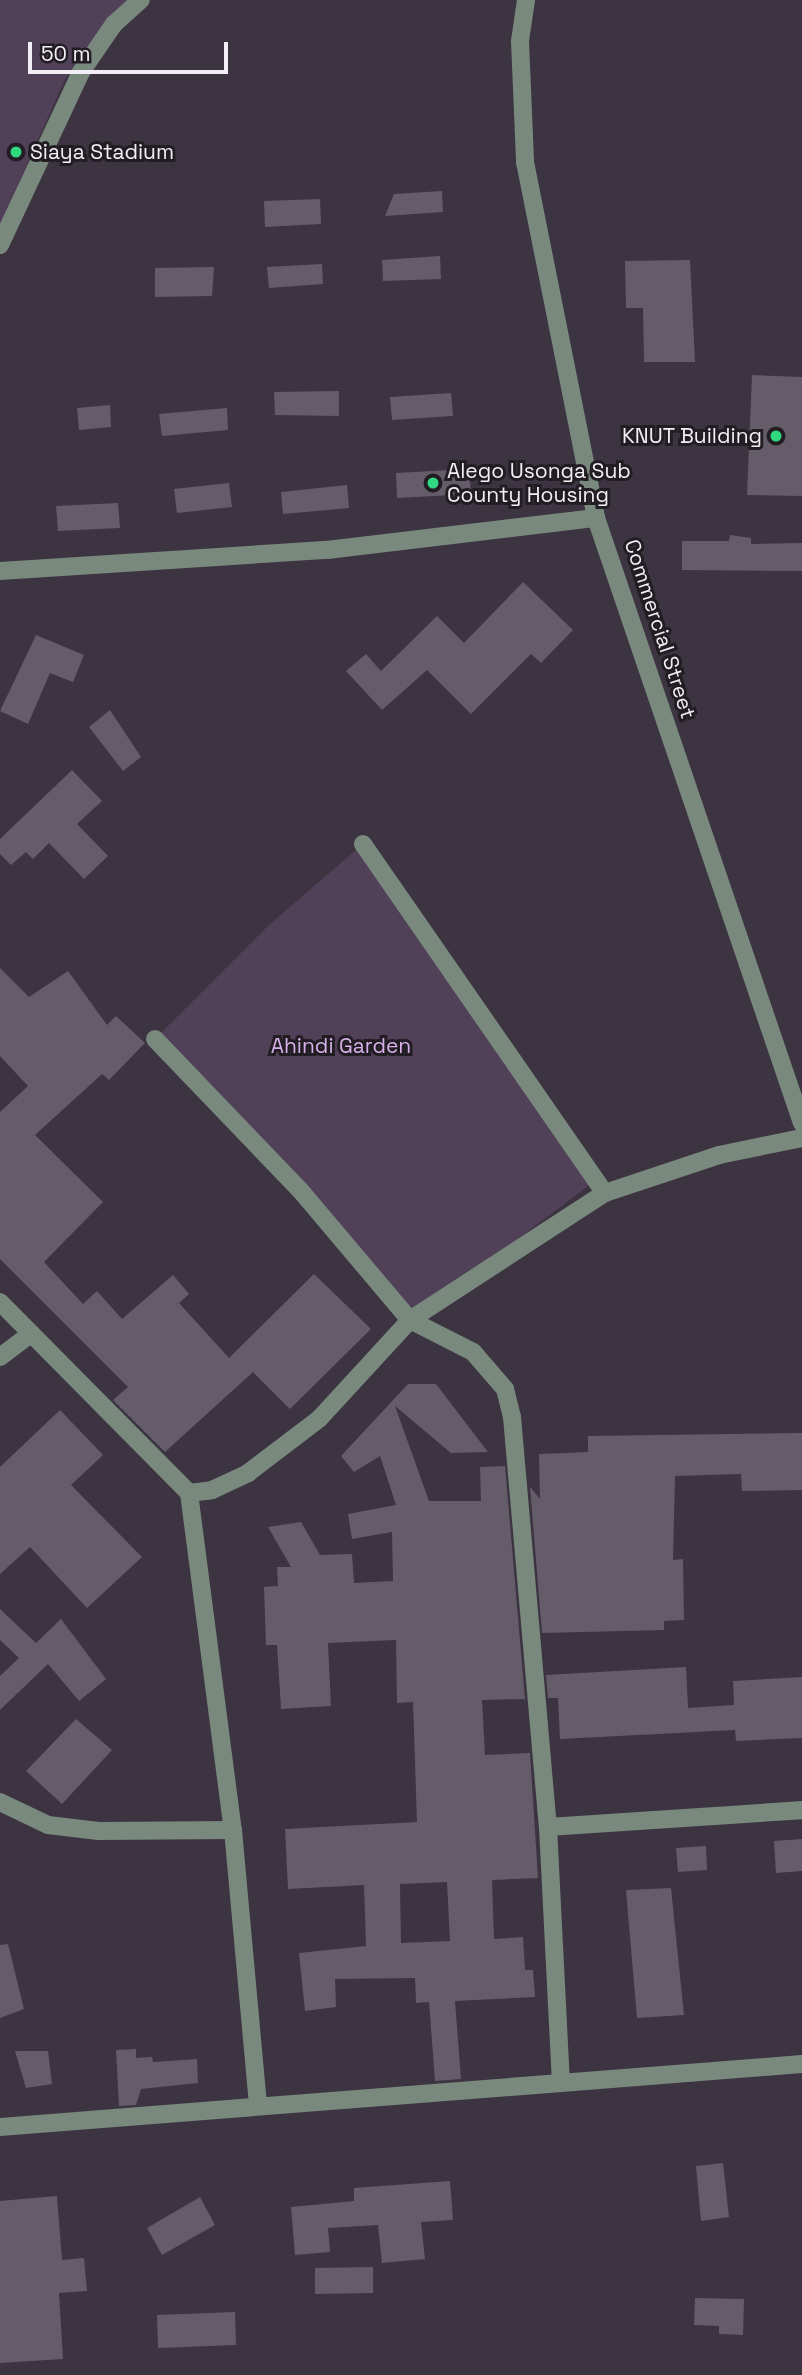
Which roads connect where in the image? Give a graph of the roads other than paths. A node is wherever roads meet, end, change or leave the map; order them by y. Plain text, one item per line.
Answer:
1 (141, 0) edge
2 (526, 0) edge
3 (0, 245) edge
4 (596, 518) junction
5 (0, 571) edge
6 (363, 844) dead end
7 (155, 1039) dead end
8 (802, 1123) edge
9 (802, 1138) edge
10 (605, 1193) junction
11 (0, 1302) edge
12 (410, 1320) junction
13 (31, 1334) junction
14 (0, 1357) edge
15 (189, 1493) junction
16 (0, 1802) edge
17 (802, 1810) edge
18 (548, 1827) junction
19 (233, 1830) junction
20 (802, 2064) edge
21 (562, 2083) junction
22 (258, 2105) junction
23 (0, 2127) edge

1 - 3 street
2 - 4 street, Commercial Street
4 - 5 street
4 - 8 street, Commercial Street
6 - 10 street
7 - 12 street
9 - 10 street
10 - 12 street
11 - 13 street
12 - 15 street
12 - 18 street
13 - 14 street
13 - 15 street
15 - 19 street
16 - 19 street
17 - 18 street
18 - 21 street
19 - 22 street
20 - 21 street
21 - 22 street
22 - 23 street

